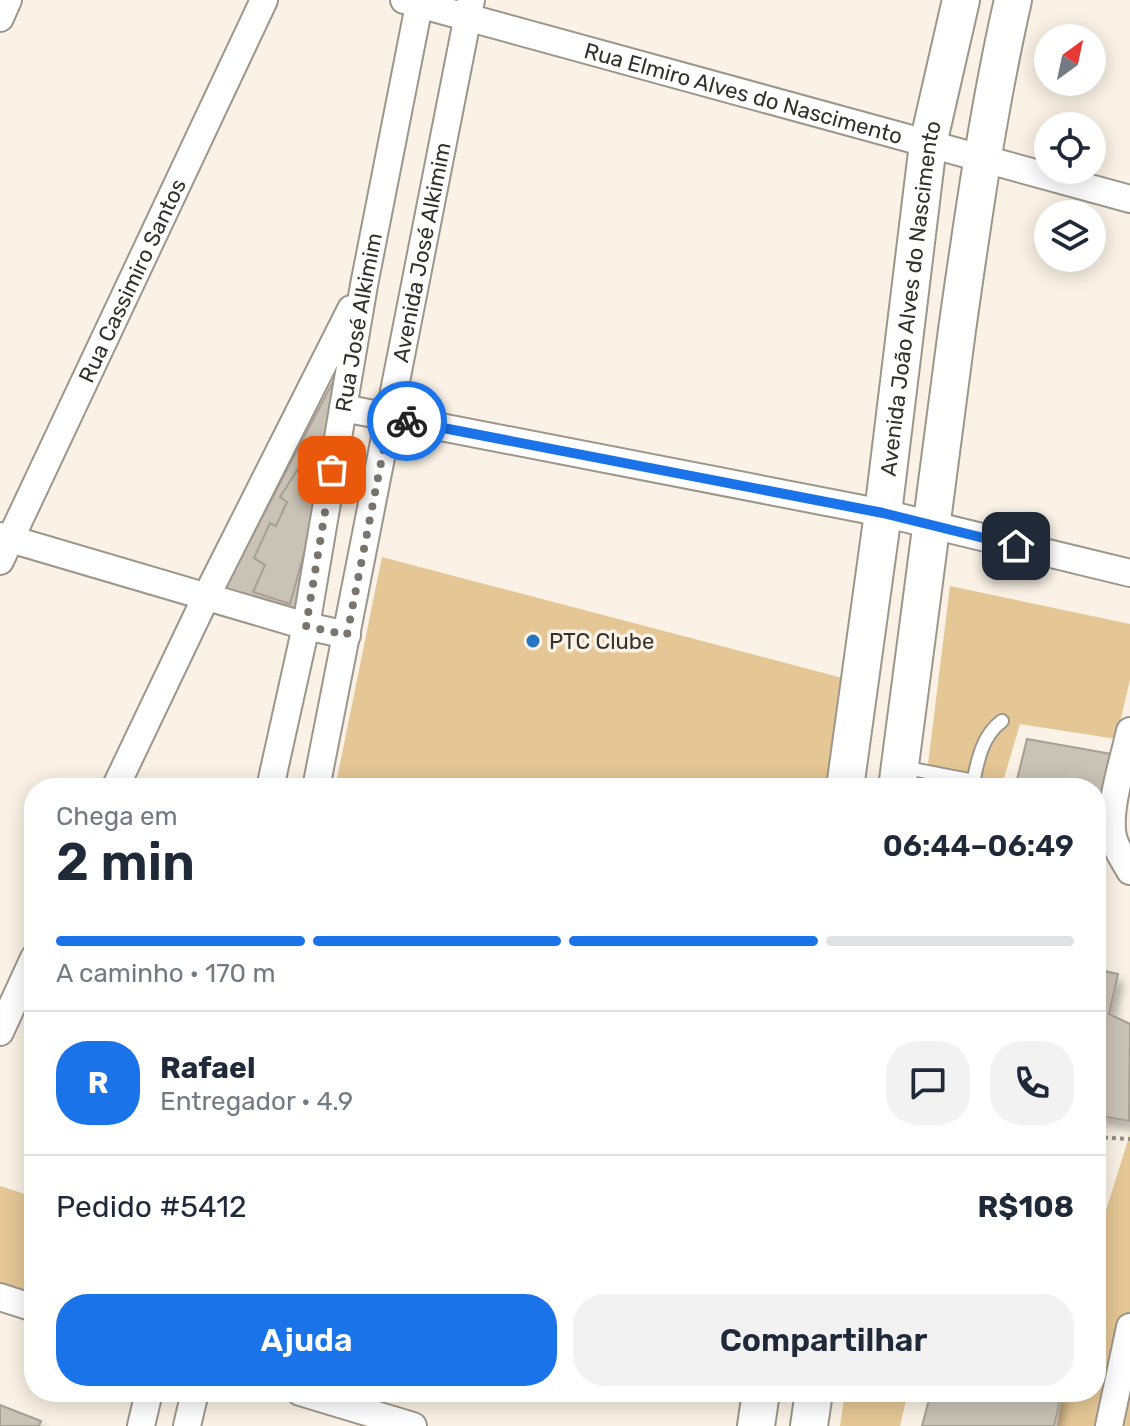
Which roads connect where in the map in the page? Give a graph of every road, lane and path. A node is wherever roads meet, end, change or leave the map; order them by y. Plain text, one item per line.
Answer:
1 (8, 0) edge
2 (264, 0) edge
3 (961, 0) edge
4 (1013, 0) edge
5 (414, 1) edge
6 (469, 9) edge
7 (0, 18) edge
8 (928, 144) junction
9 (981, 158) junction
10 (1130, 199) edge
11 (364, 285) junction
12 (343, 408) junction
13 (390, 417) junction
14 (883, 513) junction
15 (930, 525) junction
16 (4, 545) edge
17 (1130, 573) edge
18 (207, 595) junction
19 (306, 626) junction
20 (347, 635) junction
21 (1002, 721) dead end
22 (1130, 731) edge
23 (898, 777) edge
24 (120, 778) edge
25 (272, 778) edge
26 (318, 778) edge
27 (846, 778) edge
28 (975, 778) edge
29 (1130, 871) edge
30 (24, 982) edge
31 (0, 1032) edge
32 (1106, 1138) edge
33 (1130, 1139) edge
34 (0, 1297) edge
35 (24, 1305) edge
36 (1130, 1327) edge
37 (147, 1402) edge
38 (193, 1402) edge
39 (333, 1402) edge
40 (760, 1402) edge
41 (813, 1402) edge
42 (141, 1426) edge
43 (187, 1426) edge
44 (413, 1426) edge
45 (756, 1426) edge
46 (809, 1426) edge
47 (1109, 1426) edge

1 - 7 street
2 - 16 street, Rua Cassimiro Santos
3 - 8 main road, Avenida João Alves do Nascimento
4 - 9 main road
5 - 6 street, Rua Elmiro Alves do Nascimento
5 - 11 street, Rua José Alkimim
6 - 8 street, Rua Elmiro Alves do Nascimento
6 - 13 street, Avenida José Alkimim
8 - 9 street, Rua Elmiro Alves do Nascimento
8 - 14 main road, Avenida João Alves do Nascimento
9 - 10 street, Rua Elmiro Alves do Nascimento
9 - 15 main road
11 - 12 street, Rua José Alkimim
11 - 18 street
12 - 13 street
12 - 19 street, Rua José Alkimim
13 - 14 street
13 - 20 street, Avenida José Alkimim
14 - 15 street
14 - 27 main road, Avenida João Alves do Nascimento
15 - 17 street
15 - 23 main road
16 - 18 street
18 - 19 street
18 - 24 street
19 - 20 street
19 - 25 street, Rua José Alkimim
20 - 26 street, Avenida José Alkimim
21 - 28 lane
22 - 29 street
30 - 31 street
32 - 33 path
34 - 35 street
36 - 47 street
37 - 42 street
38 - 43 street
39 - 44 street
40 - 45 main road
41 - 46 main road

